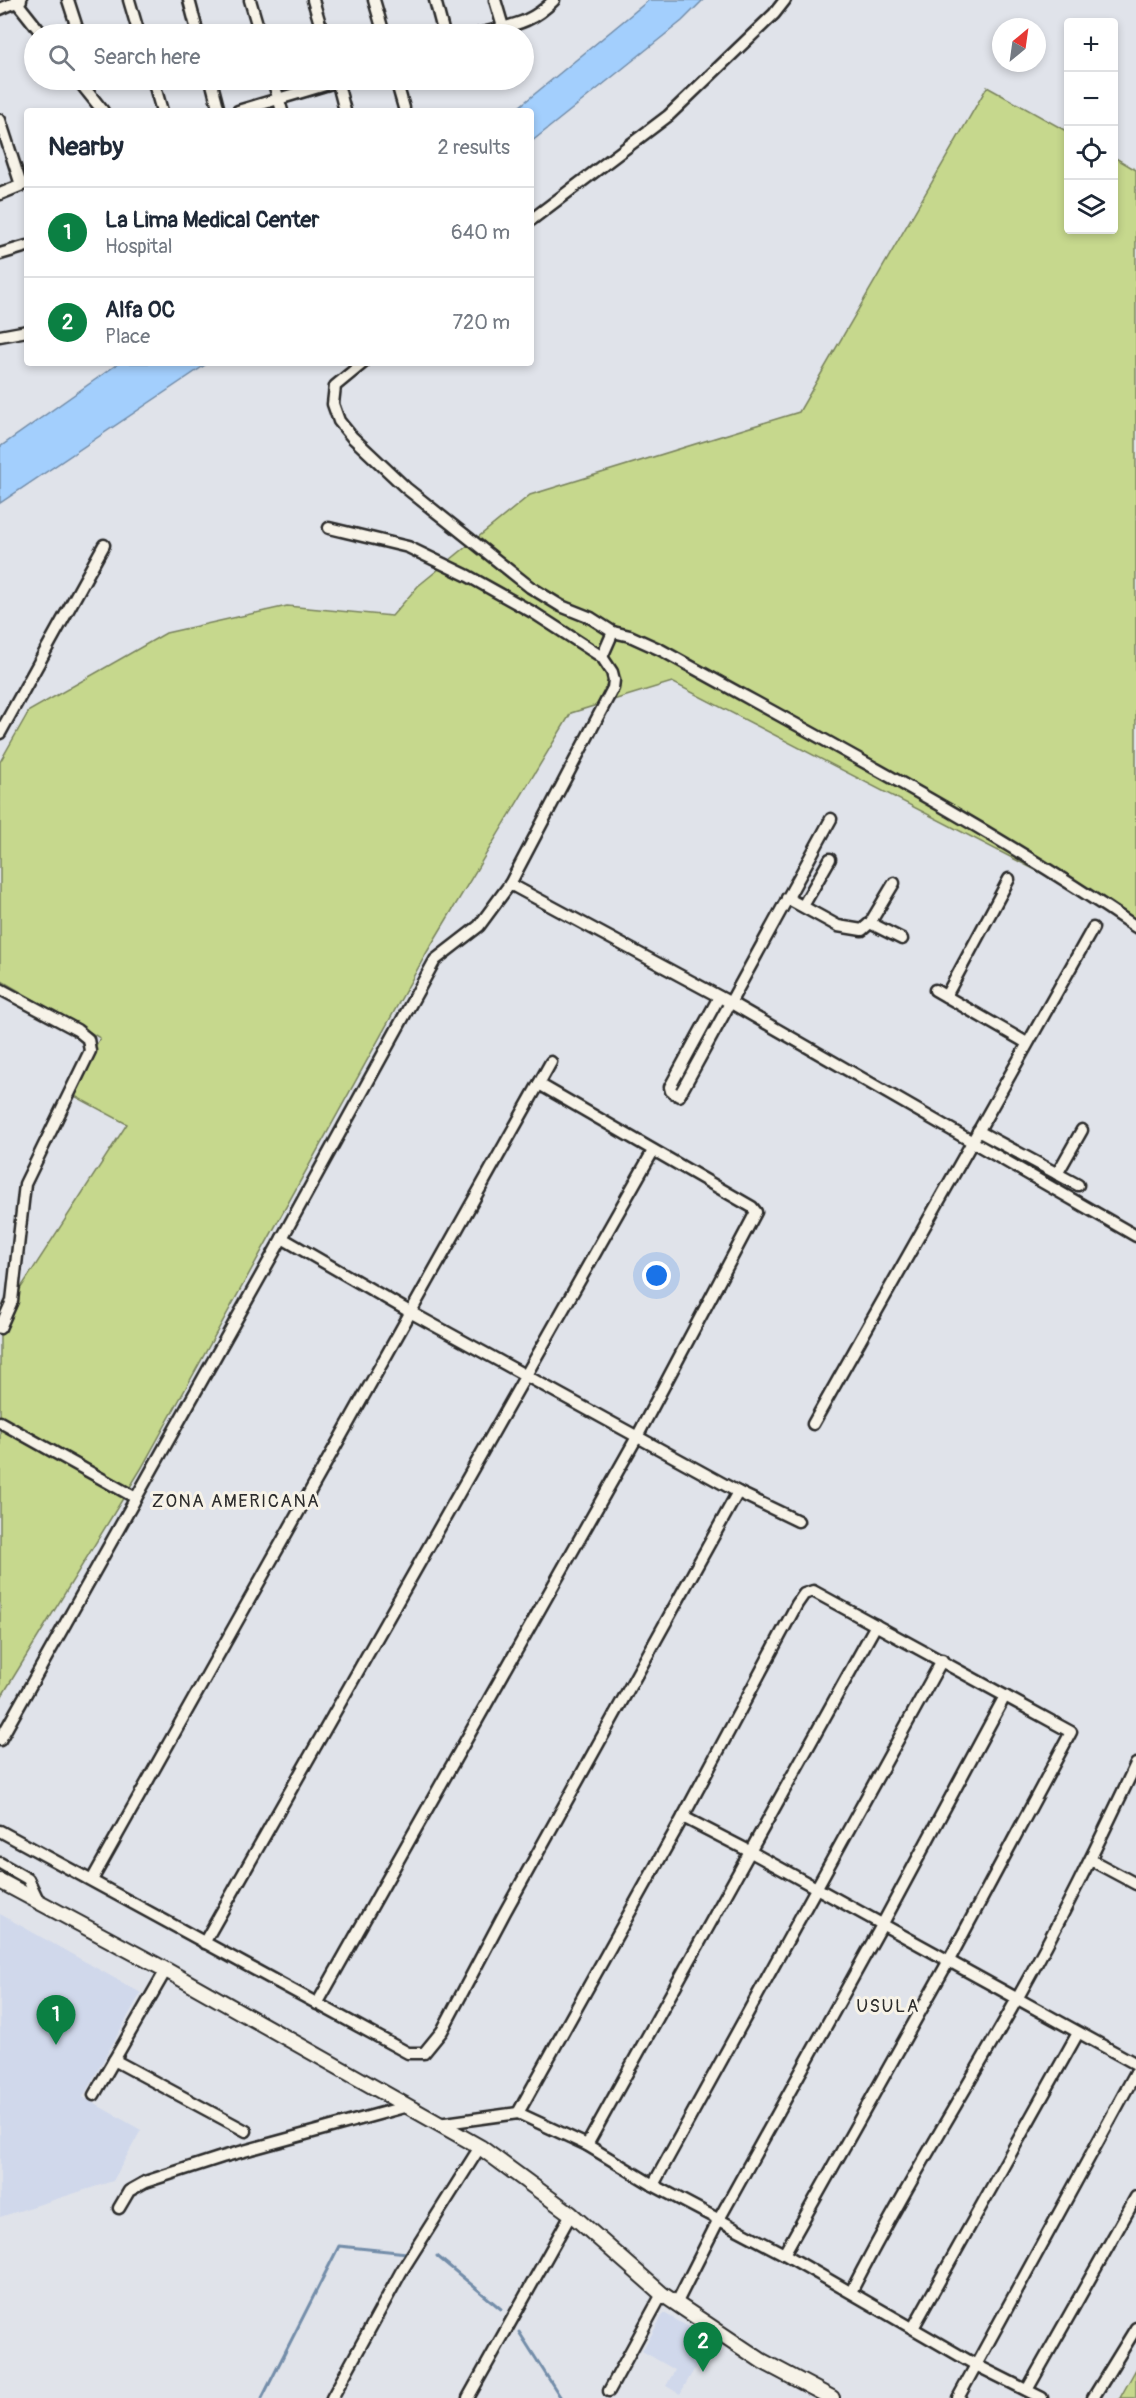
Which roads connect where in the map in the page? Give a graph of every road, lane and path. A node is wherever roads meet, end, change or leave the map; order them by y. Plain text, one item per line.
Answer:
1 (68, 0) edge
2 (129, 0) edge
3 (189, 0) edge
4 (250, 0) edge
5 (313, 0) edge
6 (374, 0) edge
7 (435, 0) edge
8 (495, 0) edge
9 (554, 0) edge
10 (784, 0) edge
11 (17, 1) edge
12 (0, 9) edge
13 (34, 24) edge
14 (76, 24) edge
15 (136, 24) edge
16 (195, 24) edge
17 (257, 24) edge
18 (320, 24) edge
19 (381, 24) edge
20 (441, 24) edge
21 (502, 24) edge
22 (517, 24) edge
23 (86, 90) edge
24 (156, 90) edge
25 (214, 90) edge
26 (276, 90) edge
27 (305, 90) edge
28 (341, 90) edge
29 (399, 90) edge
30 (278, 98) junction
31 (101, 108) edge
32 (161, 108) edge
33 (218, 108) edge
34 (247, 108) edge
35 (281, 108) edge
36 (344, 108) edge
37 (404, 108) dead end
38 (0, 120) edge
39 (24, 184) edge
40 (0, 194) edge
41 (534, 218) edge
42 (24, 247) edge
43 (0, 254) edge
44 (24, 332) edge
45 (0, 336) edge
46 (359, 366) edge
47 (329, 528) dead end
48 (104, 544) dead end
49 (613, 632) junction
50 (602, 657) junction
51 (0, 733) edge
52 (831, 819) dead end
53 (830, 859) dead end
54 (1009, 879) dead end
55 (894, 883) dead end
56 (510, 884) junction
57 (788, 898) junction
58 (803, 906) junction
59 (870, 923) junction
60 (1136, 927) edge
61 (1093, 928) dead end
62 (902, 939) dead end
63 (0, 989) edge
64 (936, 990) dead end
65 (946, 996) junction
66 (719, 997) junction
67 (731, 1003) junction
68 (1027, 1043) junction
69 (551, 1062) dead end
70 (539, 1084) junction
71 (1082, 1130) dead end
72 (976, 1136) junction
73 (653, 1151) junction
74 (1058, 1174) junction
75 (1078, 1185) dead end
76 (1136, 1236) edge
77 (282, 1238) junction
78 (410, 1312) junction
79 (0, 1328) edge
80 (525, 1376) junction
81 (0, 1422) edge
82 (813, 1424) dead end
83 (637, 1437) junction
84 (738, 1492) junction
85 (136, 1498) junction
86 (798, 1521) dead end
87 (876, 1625) junction
88 (942, 1660) junction
89 (1005, 1696) junction
90 (0, 1740) edge
91 (1136, 1764) edge
92 (683, 1817) junction
93 (0, 1831) edge
94 (751, 1852) junction
95 (1091, 1860) junction
96 (0, 1863) edge
97 (92, 1880) junction
98 (0, 1881) edge
99 (1136, 1884) edge
100 (817, 1888) junction
101 (38, 1900) junction
102 (882, 1925) junction
103 (204, 1943) junction
104 (948, 1962) junction
105 (166, 1970) junction
106 (1017, 1999) junction
107 (317, 2004) junction
108 (1078, 2033) junction
109 (114, 2060) junction
110 (1136, 2064) edge
111 (1136, 2072) edge
112 (94, 2095) dead end
113 (408, 2106) junction
114 (518, 2113) junction
115 (438, 2124) junction
116 (246, 2131) dead end
117 (587, 2145) junction
118 (480, 2147) junction
119 (653, 2185) junction
120 (1136, 2197) edge
121 (119, 2208) dead end
122 (572, 2214) junction
123 (718, 2221) junction
124 (784, 2254) junction
125 (851, 2292) junction
126 (662, 2294) junction
127 (676, 2304) junction
128 (913, 2328) junction
129 (1136, 2328) edge
130 (976, 2365) junction
131 (1027, 2390) junction
132 (609, 2391) dead end
133 (332, 2398) edge
134 (468, 2398) edge
135 (832, 2398) edge
136 (958, 2398) edge
137 (1042, 2398) edge
138 (1093, 2398) edge

1 - 14 street
2 - 15 street
3 - 16 street
4 - 17 street
5 - 18 street
6 - 19 street
7 - 20 street
8 - 21 street
9 - 22 street
10 - 41 street
11 - 12 street
11 - 13 street
23 - 31 street
24 - 32 street
25 - 33 street
26 - 30 street
27 - 30 street
28 - 36 street
29 - 37 street
30 - 34 street
30 - 35 street
38 - 39 street
39 - 40 street
42 - 43 street
44 - 45 street
46 - 49 street
47 - 50 street
48 - 51 street
49 - 50 street
49 - 60 street
50 - 56 street
52 - 57 street
53 - 58 street
54 - 65 street
55 - 59 street
56 - 66 street
56 - 77 street
57 - 58 street
57 - 67 street
58 - 59 street
59 - 62 street
61 - 68 street
63 - 79 street
64 - 65 street
65 - 68 street
66 - 67 street
66 - 67 street
67 - 72 street
68 - 72 street
69 - 70 street
70 - 73 street
70 - 78 street
71 - 74 street
72 - 74 street
72 - 76 street
72 - 82 street
73 - 80 street
73 - 83 street
74 - 75 street
77 - 78 street
77 - 85 street
78 - 80 street
78 - 97 street
80 - 83 street
80 - 103 street
81 - 85 street
83 - 84 street
83 - 107 street
84 - 86 street
84 - 107 street
85 - 90 street
87 - 88 street
87 - 92 street
87 - 94 street
88 - 89 street
88 - 100 street
89 - 102 street
89 - 104 street
91 - 95 street
92 - 94 street
92 - 114 street
93 - 97 street
94 - 100 street
94 - 117 street
95 - 99 street
95 - 106 street
96 - 101 street
97 - 103 street
98 - 101 street
100 - 102 street
100 - 119 street
101 - 105 street
102 - 104 street
102 - 123 street
103 - 107 street
104 - 106 street
104 - 124 street
105 - 109 street
105 - 113 street
106 - 108 street
106 - 125 street
108 - 110 street
108 - 128 street
109 - 112 street
109 - 116 street
111 - 130 street
113 - 115 street
113 - 121 street
114 - 115 street
114 - 117 street
115 - 118 street
117 - 119 street
118 - 122 street
118 - 133 street
119 - 123 street
120 - 131 street
122 - 126 street
122 - 134 street
123 - 124 street
123 - 127 street
124 - 125 street
125 - 128 street
126 - 127 street
126 - 132 street
127 - 135 street
128 - 130 street
129 - 138 street
130 - 131 street
130 - 136 street
131 - 137 street

